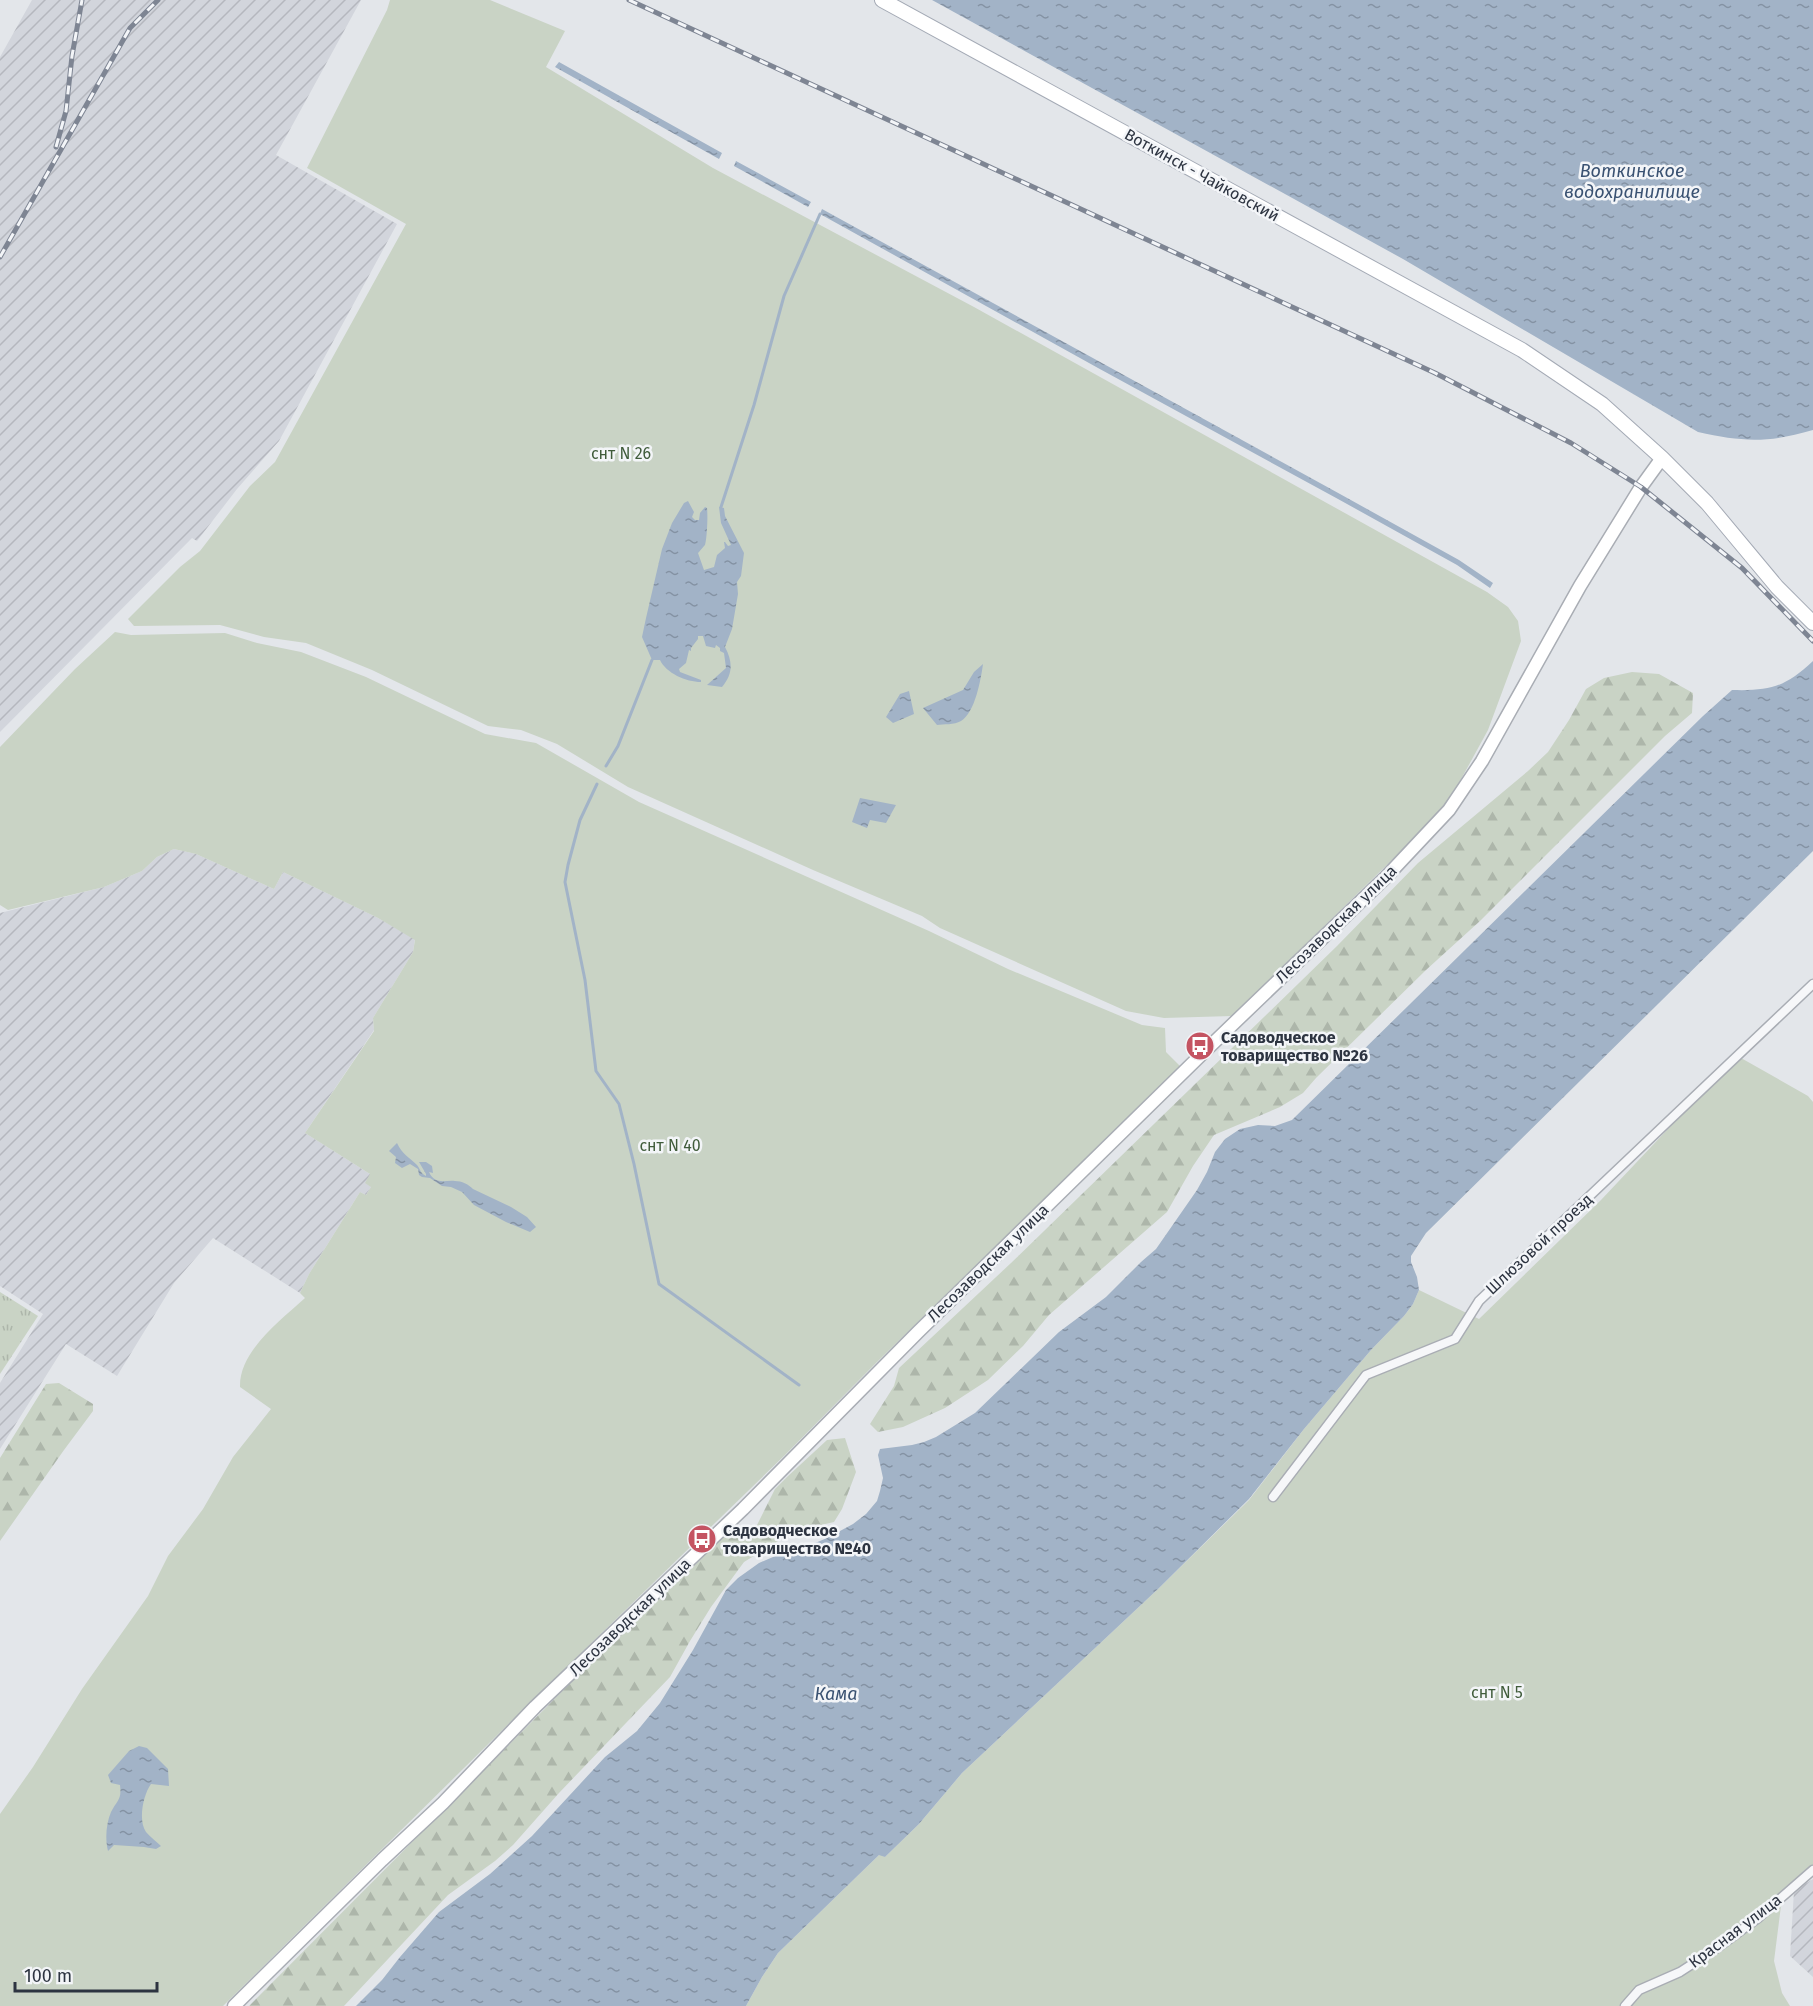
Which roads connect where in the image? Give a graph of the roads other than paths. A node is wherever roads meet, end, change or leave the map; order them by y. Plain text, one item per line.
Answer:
1 (882, 0) edge
2 (1662, 458) junction
3 (1813, 623) edge
4 (1813, 984) edge
5 (1273, 1497) dead end
6 (1813, 1870) edge
7 (234, 2006) edge
8 (1624, 2006) edge

1 - 2 main road, Воткинск - Чайковский
2 - 3 main road, Воткинск - Чайковский
2 - 7 street, Лесозаводская улица
4 - 5 street, Шлюзовой проезд
6 - 8 street, Красная улица

